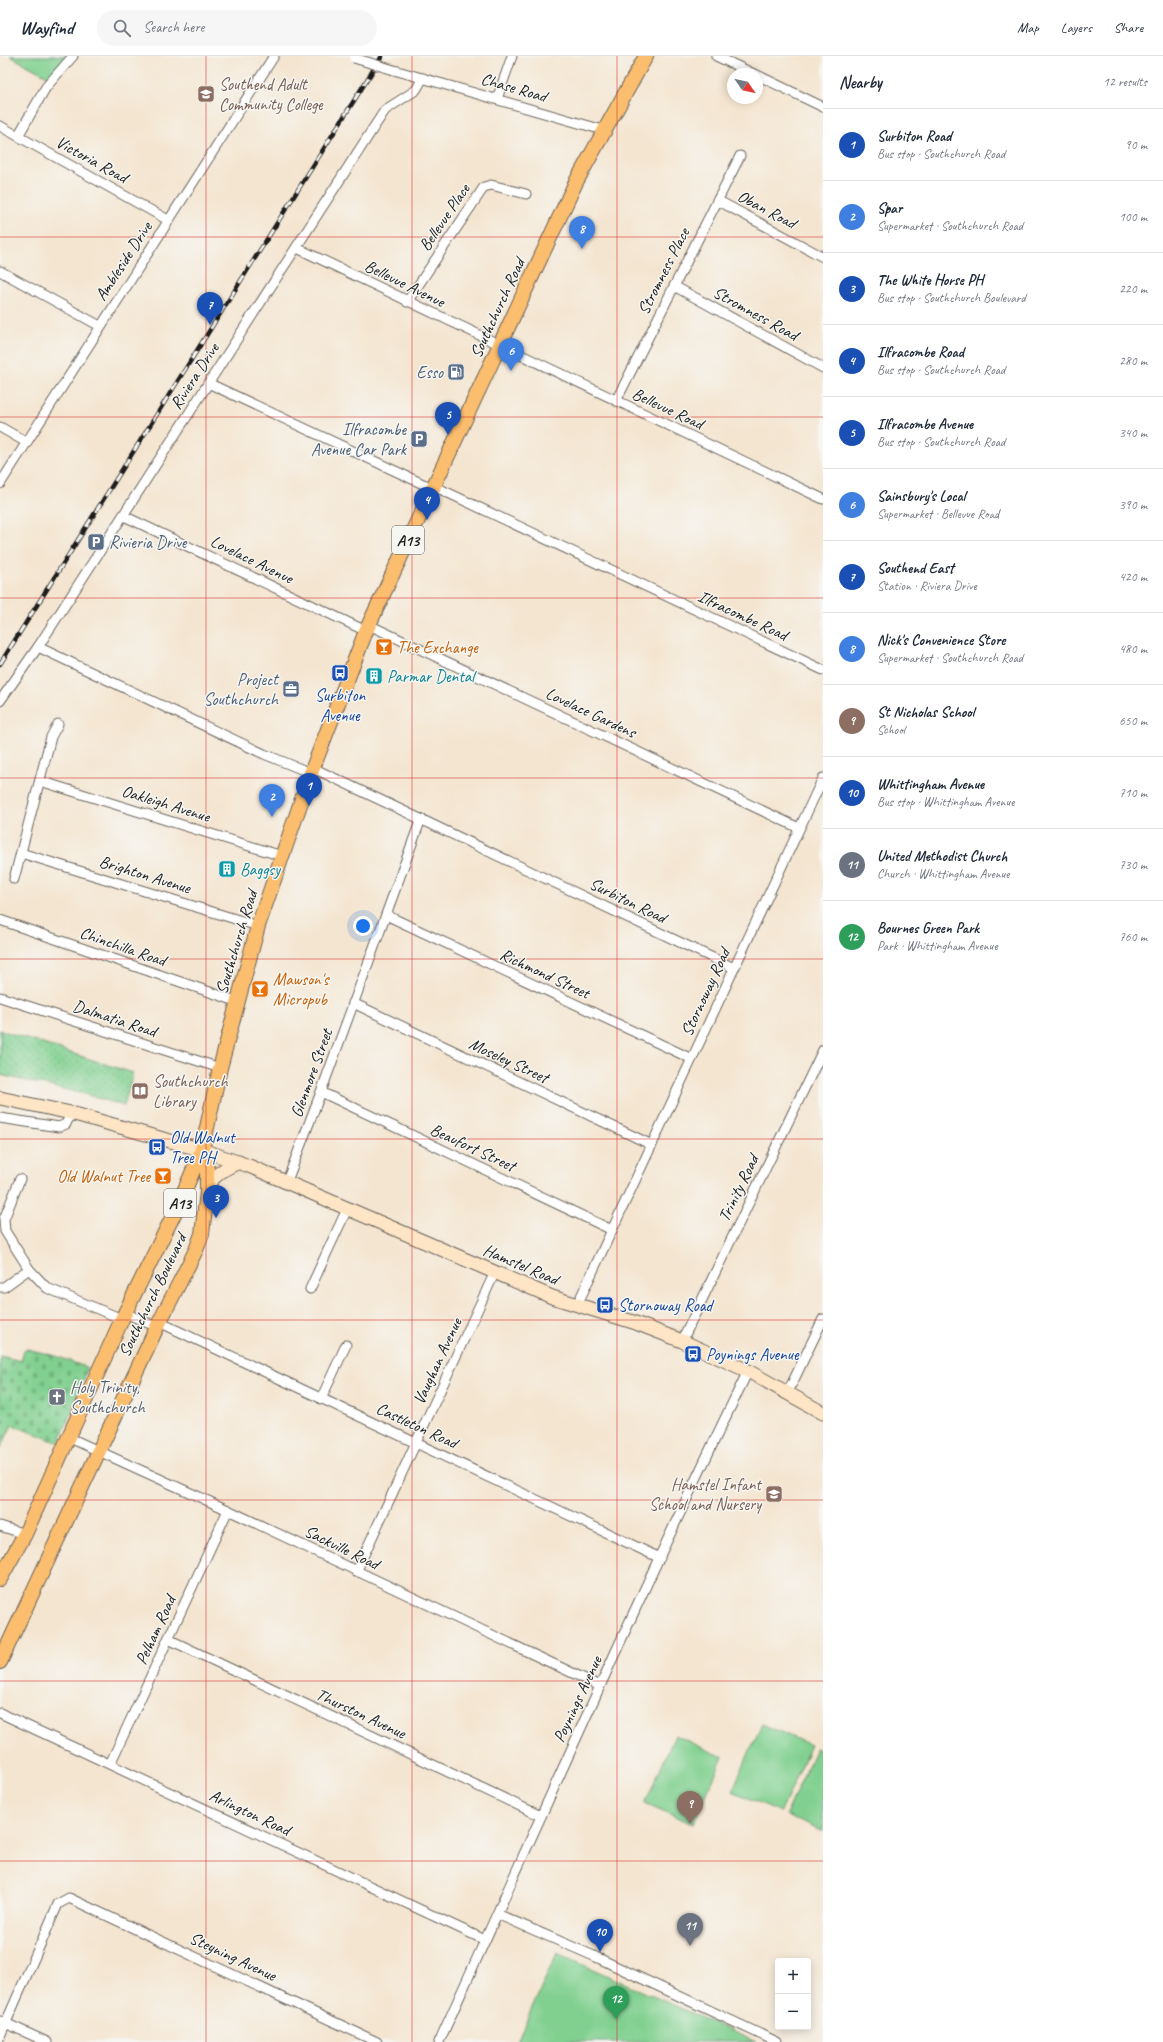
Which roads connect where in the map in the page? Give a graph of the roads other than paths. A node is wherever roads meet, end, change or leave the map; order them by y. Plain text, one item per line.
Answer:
1 (73, 56) edge
2 (274, 56) edge
3 (512, 56) edge
4 (646, 56) edge
5 (716, 56) edge
6 (350, 57) edge
7 (741, 68) edge
8 (423, 78) junction
9 (763, 78) edge
10 (497, 99) junction
11 (823, 107) edge
12 (0, 126) edge
13 (603, 130) junction
14 (18, 136) junction
15 (740, 156) dead end
16 (526, 194) dead end
17 (717, 200) junction
18 (168, 220) junction
19 (297, 248) junction
20 (823, 257) edge
21 (0, 271) edge
22 (674, 286) junction
23 (407, 302) junction
24 (100, 326) junction
25 (498, 346) junction
26 (823, 368) edge
27 (208, 383) junction
28 (616, 401) junction
29 (0, 427) edge
30 (26, 442) junction
31 (0, 484) edge
32 (432, 487) junction
33 (823, 500) edge
34 (124, 516) junction
35 (367, 628) junction
36 (38, 647) junction
37 (823, 670) edge
38 (0, 701) edge
39 (58, 724) dead end
40 (312, 771) junction
41 (823, 778) edge
42 (40, 781) junction
43 (421, 819) junction
44 (800, 828) junction
45 (21, 853) junction
46 (282, 856) junction
47 (14, 879) dead end
48 (386, 915) junction
49 (0, 920) edge
50 (258, 926) junction
51 (734, 968) junction
52 (0, 997) edge
53 (236, 1001) junction
54 (353, 1004) junction
55 (822, 1054) edge
56 (692, 1060) junction
57 (220, 1068) junction
58 (321, 1092) junction
59 (0, 1098) edge
60 (71, 1113) junction
61 (0, 1118) edge
62 (652, 1145) junction
63 (202, 1150) junction
64 (239, 1162) junction
65 (20, 1179) dead end
66 (287, 1181) junction
67 (207, 1186) junction
68 (348, 1207) junction
69 (3, 1229) edge
70 (612, 1230) junction
71 (29, 1269) junction
72 (496, 1272) junction
73 (0, 1287) edge
74 (310, 1289) dead end
75 (577, 1305) junction
76 (124, 1316) junction
77 (823, 1320) edge
78 (158, 1325) junction
79 (682, 1341) junction
80 (346, 1345) dead end
81 (748, 1371) junction
82 (788, 1392) junction
83 (321, 1398) junction
84 (823, 1413) edge
85 (70, 1438) junction
86 (417, 1442) junction
87 (99, 1450) junction
88 (228, 1510) junction
89 (0, 1526) edge
90 (25, 1534) junction
91 (660, 1558) junction
92 (356, 1572) junction
93 (0, 1579) edge
94 (168, 1639) junction
95 (0, 1662) edge
96 (600, 1686) junction
97 (0, 1713) edge
98 (110, 1764) junction
99 (541, 1816) junction
100 (497, 1914) junction
101 (485, 1940) junction
102 (3, 2022) edge
103 (0, 2036) edge
104 (47, 2042) edge
105 (377, 2042) edge
106 (439, 2042) edge
107 (777, 2042) edge

1 - 14 street
2 - 18 street, Ambleside Drive
3 - 10 street
4 - 13 main road, Southchurch Road / A13
5 - 7 street
6 - 8 street, Chase Road, bridge
8 - 10 street, Chase Road
8 - 19 street, Riviera Drive
9 - 11 street
10 - 13 street, Chase Road
12 - 14 street, Victoria Road
13 - 25 main road, Southchurch Road / A13
14 - 18 street, Victoria Road
15 - 17 street, Stromness Place
16 - 23 street, Bellevue Place
17 - 20 street, Oban Road
17 - 22 street, Stromness Place
18 - 24 street, Ambleside Drive
19 - 23 street, Bellevue Avenue
19 - 27 street, Riviera Drive
21 - 24 street
22 - 26 street, Stromness Road
22 - 28 street, Stromness Place
23 - 25 street, Bellevue Avenue
24 - 30 street, Ambleside Drive
25 - 28 street, Bellevue Road
25 - 32 main road, Southchurch Road / A13
27 - 32 street, Ilfracombe Road
27 - 34 street, Riviera Drive
28 - 33 street, Bellevue Road
29 - 30 street
30 - 31 street, Ambleside Drive
32 - 35 main road, Southchurch Road / A13
32 - 37 street, Ilfracombe Road
34 - 35 street, Lovelace Avenue
34 - 36 street, Riviera Drive
35 - 40 main road, Southchurch Road / A13
35 - 44 street, Lovelace Gardens
36 - 38 street, Riviera Drive
36 - 40 street
39 - 42 street
40 - 43 street, Surbiton Road
40 - 46 main road, Southchurch Road / A13
41 - 44 street, Stornoway Road
42 - 45 street
42 - 46 street, Oakleigh Avenue
43 - 48 street, Glenmore Street
43 - 51 street, Surbiton Road
44 - 51 street, Stornoway Road
45 - 47 street
45 - 50 street, Brighton Avenue
46 - 50 main road, Southchurch Road / A13
48 - 54 street, Glenmore Street
48 - 56 street, Richmond Street
49 - 53 street, Chinchilla Road
50 - 53 main road, Southchurch Road / A13
51 - 56 street, Stornoway Road
52 - 57 street, Dalmatia Road
53 - 57 main road, Southchurch Road / A13
54 - 58 street, Glenmore Street
54 - 62 street, Moseley Street
55 - 79 street, Trinity Road
56 - 62 street, Stornoway Road
57 - 63 main road, Southchurch Road / A13
58 - 66 street, Glenmore Street
58 - 70 street, Beaufort Street
59 - 60 street, Hamstel Road
60 - 61 street
60 - 63 street, Hamstel Road
62 - 70 street, Stornoway Road
63 - 64 street, Hamstel Road
63 - 67 main road, Southchurch Boulevard / A13
63 - 76 main road, Southchurch Boulevard / A13
64 - 66 street, Hamstel Road
64 - 67 street
65 - 69 street
66 - 68 street, Hamstel Road
67 - 78 main road, Southchurch Boulevard / A13
68 - 72 street, Hamstel Road
68 - 74 street
69 - 71 street, Castleton Road
70 - 75 street, Stornoway Road
71 - 73 street
71 - 76 street, Castleton Road
72 - 75 street, Hamstel Road
72 - 86 street, Vaughan Avenue
75 - 79 street, Hamstel Road
76 - 78 street, Castleton Road
76 - 85 main road, Southchurch Boulevard / A13
77 - 82 street
78 - 83 street, Castleton Road
78 - 87 main road, Southchurch Boulevard / A13
79 - 81 street, Hamstel Road
80 - 83 street
81 - 82 street, Hamstel Road
81 - 91 street, Poynings Avenue
82 - 84 street, Hamstel Road
83 - 86 street, Castleton Road
85 - 87 street, Sackville Road
85 - 90 main road, Southchurch Boulevard / A13
86 - 91 street, Castleton Road
86 - 92 street, Vaughan Avenue
87 - 88 street, Sackville Road
87 - 95 main road, Southchurch Boulevard / A13
88 - 92 street, Sackville Road
88 - 94 street, Pelham Road
89 - 90 street
90 - 93 main road, Southchurch Boulevard / A13
91 - 96 street, Poynings Avenue
92 - 96 street, Sackville Road
94 - 98 street, Pelham Road
94 - 99 street, Thurston Avenue
96 - 99 street, Poynings Avenue
97 - 98 street, Arlington Road
98 - 101 street, Arlington Road
99 - 100 street, Poynings Avenue
100 - 101 street, Poynings Avenue
100 - 107 street
101 - 106 street, Poynings Avenue
102 - 103 street
102 - 104 street
102 - 105 street, Steyning Avenue

